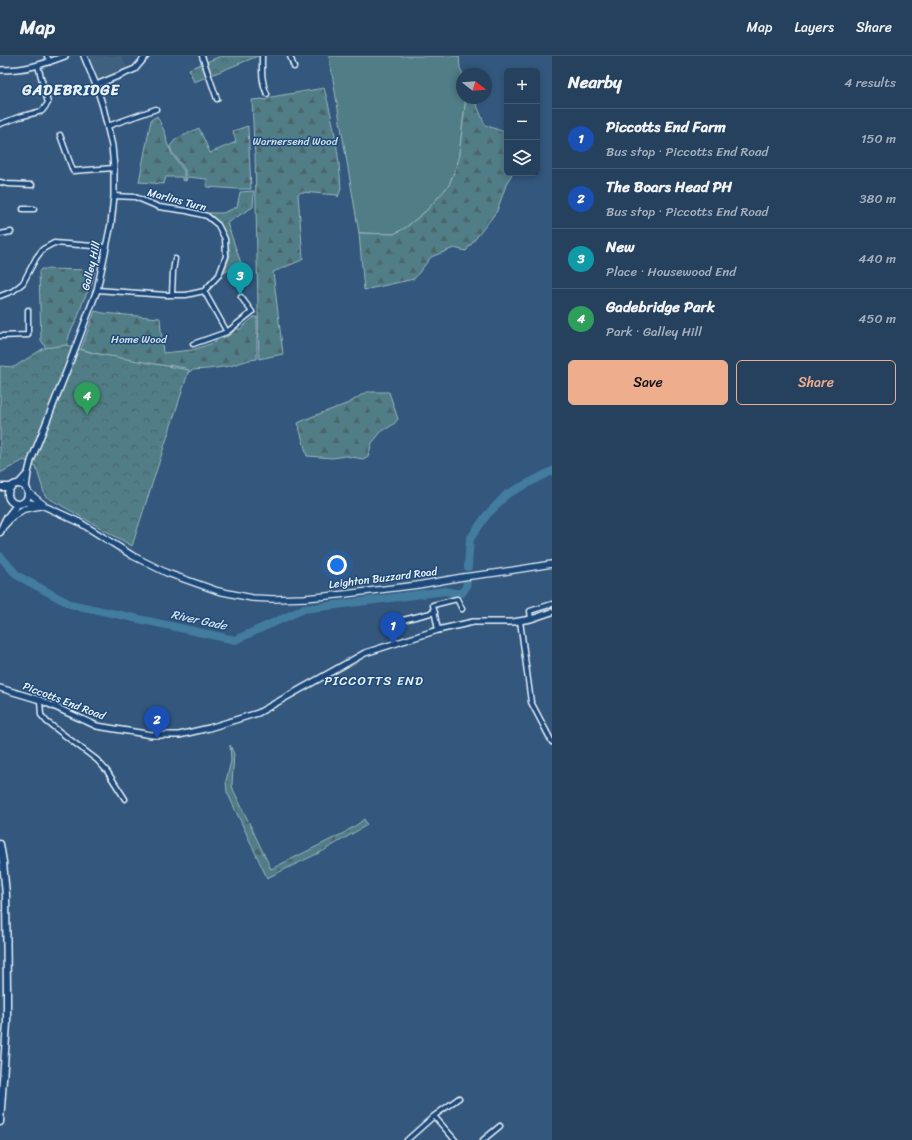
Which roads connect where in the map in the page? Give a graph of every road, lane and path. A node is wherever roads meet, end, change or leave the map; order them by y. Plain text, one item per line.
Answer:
1 (47, 56) edge
2 (66, 56) edge
3 (146, 56) edge
4 (202, 56) edge
5 (262, 56) edge
6 (290, 56) edge
7 (85, 57) edge
8 (50, 62) junction
9 (38, 66) junction
10 (294, 67) dead end
11 (0, 70) edge
12 (96, 85) junction
13 (267, 94) dead end
14 (217, 99) dead end
15 (156, 109) dead end
16 (0, 124) edge
17 (108, 126) junction
18 (60, 135) dead end
19 (114, 168) junction
20 (0, 182) edge
21 (32, 185) dead end
22 (114, 196) junction
23 (23, 209) dead end
24 (34, 209) dead end
25 (11, 232) dead end
26 (0, 234) edge
27 (106, 247) junction
28 (175, 259) dead end
29 (97, 290) junction
30 (204, 291) junction
31 (172, 295) junction
32 (0, 296) edge
33 (241, 297) dead end
34 (28, 310) dead end
35 (227, 332) junction
36 (0, 336) edge
37 (193, 344) dead end
38 (28, 473) junction
39 (18, 484) junction
40 (0, 487) edge
41 (10, 487) junction
42 (0, 490) edge
43 (27, 490) junction
44 (8, 498) junction
45 (25, 502) junction
46 (17, 505) junction
47 (44, 506) junction
48 (6, 519) junction
49 (1, 530) edge
50 (552, 564) edge
51 (552, 604) edge
52 (462, 608) dead end
53 (435, 612) junction
54 (552, 612) edge
55 (531, 618) junction
56 (404, 620) dead end
57 (520, 621) junction
58 (438, 630) junction
59 (0, 688) edge
60 (40, 700) junction
61 (552, 742) edge
62 (125, 799) dead end
63 (0, 844) edge
64 (459, 1098) dead end
65 (434, 1116) junction
66 (0, 1122) edge
67 (500, 1126) dead end
68 (407, 1140) edge
69 (454, 1140) edge
70 (483, 1140) edge

1 - 8 street
2 - 8 street
3 - 12 street
4 - 14 street
5 - 13 street
6 - 10 street
7 - 12 street, Galley Hill
8 - 9 street
9 - 11 street
9 - 16 street
12 - 17 street, Galley Hill
15 - 17 street
17 - 19 street, Galley Hill
18 - 19 street
19 - 22 street, Galley Hill
20 - 21 street
22 - 27 street, Galley Hill
22 - 30 street, Marlins Turn
23 - 24 street
25 - 26 street
27 - 29 street, Galley Hill
27 - 32 street
28 - 31 street
29 - 31 street
29 - 38 street, Galley Hill
30 - 31 street
30 - 35 street
33 - 35 street
34 - 36 street
35 - 37 street
38 - 39 street, Galley Hill
38 - 43 street, Galley Hill
39 - 41 main road
39 - 43 main road
40 - 41 main road
41 - 44 main road
42 - 44 main road
43 - 45 main road
43 - 47 main road, Leighton Buzzard Road
44 - 46 main road
44 - 48 main road
45 - 46 main road
45 - 47 main road, Leighton Buzzard Road
46 - 48 main road
47 - 49 main road
47 - 50 main road, Leighton Buzzard Road
48 - 49 main road
51 - 55 street
52 - 53 street
53 - 56 street
53 - 58 street
54 - 55 street, Piccotts End Road
55 - 57 street, Piccotts End Road
57 - 58 street, Piccotts End Road
57 - 61 street
58 - 60 street, Piccotts End Road
59 - 60 street, Piccotts End Road
60 - 62 street
63 - 66 main road
64 - 65 street
65 - 68 street
65 - 69 street
67 - 70 street

